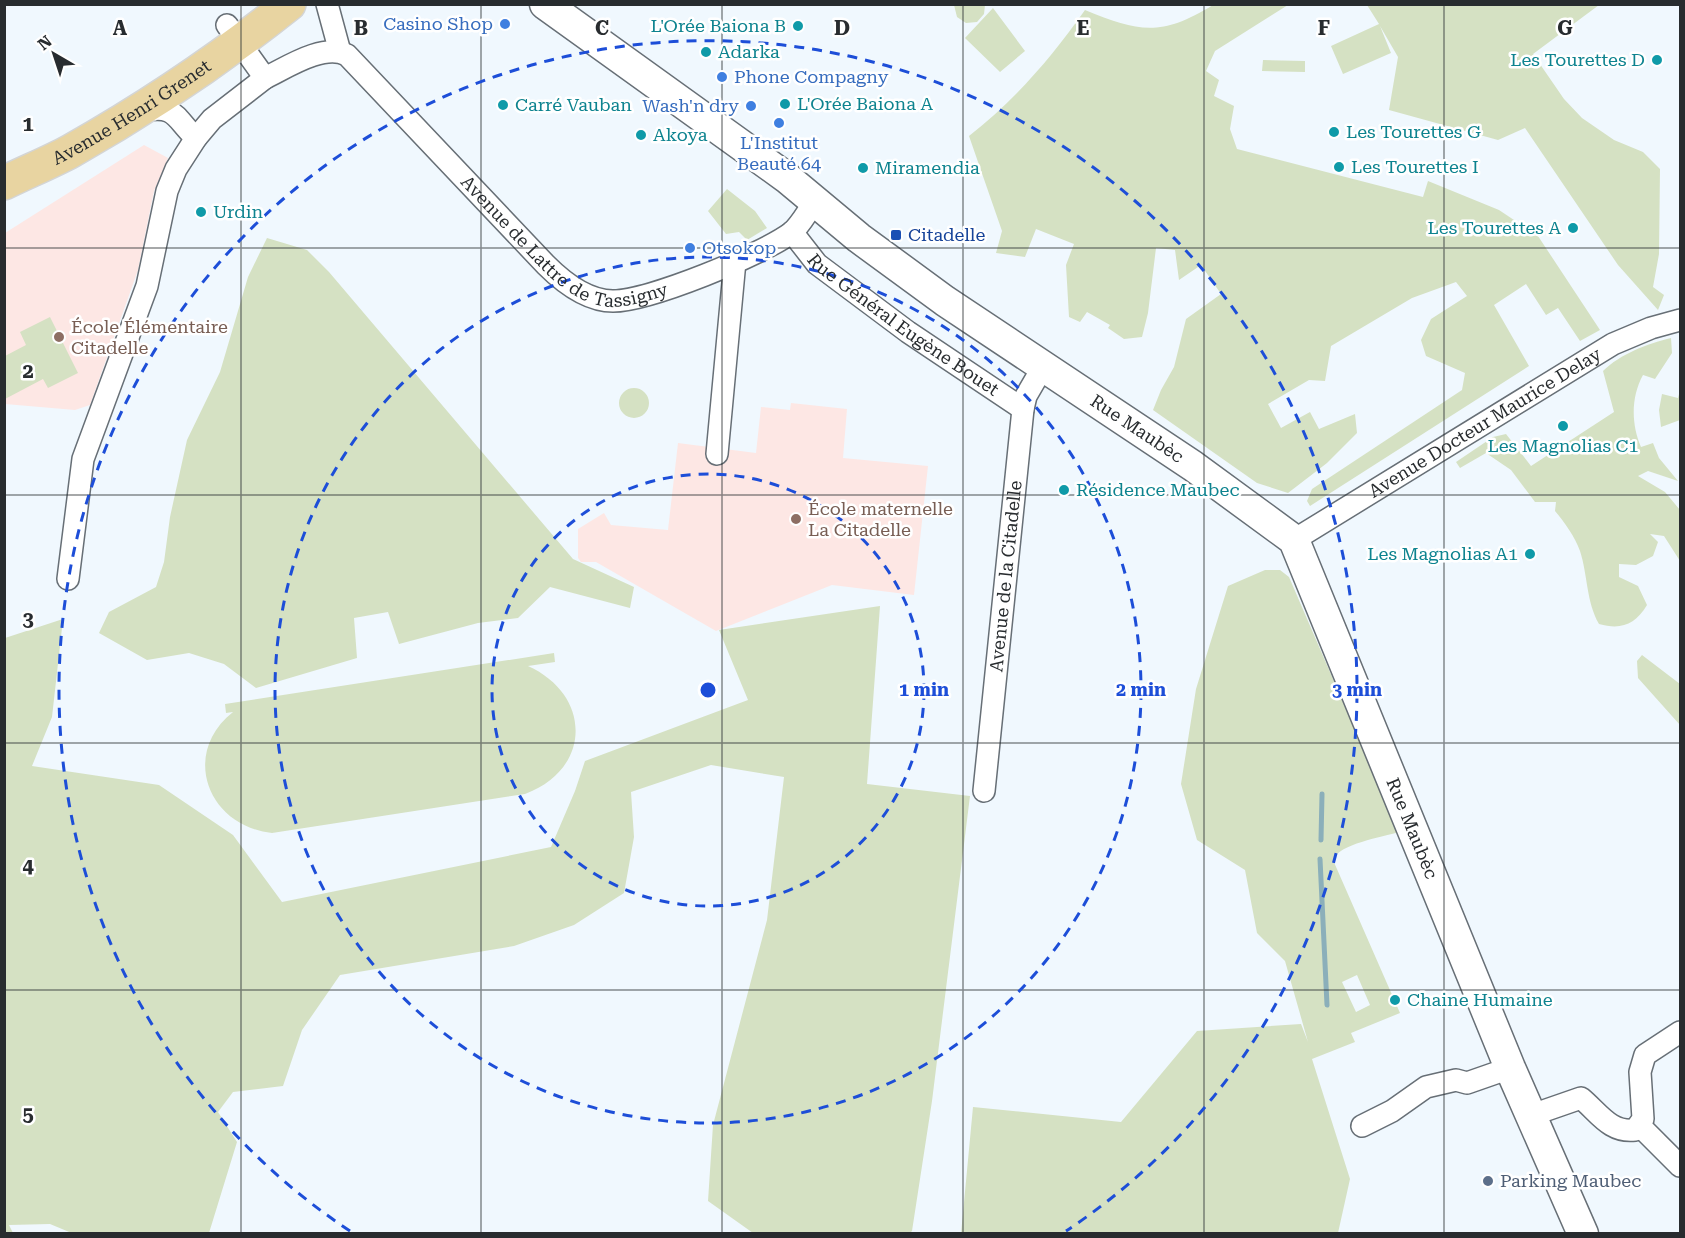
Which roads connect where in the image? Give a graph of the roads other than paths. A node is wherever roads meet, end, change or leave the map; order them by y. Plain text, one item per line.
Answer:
1 (255, 4) edge
2 (289, 4) edge
3 (327, 4) edge
4 (545, 4) edge
5 (233, 35) junction
6 (340, 52) junction
7 (265, 78) junction
8 (139, 111) junction
9 (196, 138) junction
10 (13, 179) edge
11 (816, 200) junction
12 (792, 232) junction
13 (735, 261) junction
14 (1680, 320) edge
15 (1044, 365) junction
16 (1023, 409) junction
17 (717, 454) dead end
18 (1294, 540) junction
19 (68, 579) dead end
20 (984, 791) dead end
21 (1680, 1032) edge
22 (1510, 1068) junction
23 (1532, 1115) junction
24 (1362, 1126) dead end
25 (1640, 1126) junction
26 (1680, 1166) edge
27 (1582, 1233) edge

1 - 5 main road, Avenue Henri Grenet
2 - 5 main road, Avenue Henri Grenet
3 - 6 street
4 - 11 main road, Rue Maubèc
5 - 7 street
5 - 8 main road, Avenue Henri Grenet
5 - 10 main road, Avenue Henri Grenet
6 - 7 street
6 - 13 street, Avenue de Lattre de Tassigny
7 - 9 street
8 - 9 street
8 - 10 main road, Avenue Henri Grenet
9 - 19 street
11 - 12 street, Avenue de Lattre de Tassigny
11 - 15 main road, Rue Maubèc
12 - 13 street, Avenue de Lattre de Tassigny
12 - 16 street, Rue Général Eugène Bouet
13 - 17 street
14 - 18 street, Avenue Docteur Maurice Delay
15 - 16 street, Avenue de la Citadelle
15 - 18 main road, Rue Maubèc
16 - 20 street, Avenue de la Citadelle
18 - 22 main road, Rue Maubèc
21 - 25 street
22 - 23 main road, Rue Maubèc
22 - 24 street
23 - 25 street
23 - 27 main road, Rue Maubèc
25 - 26 street

